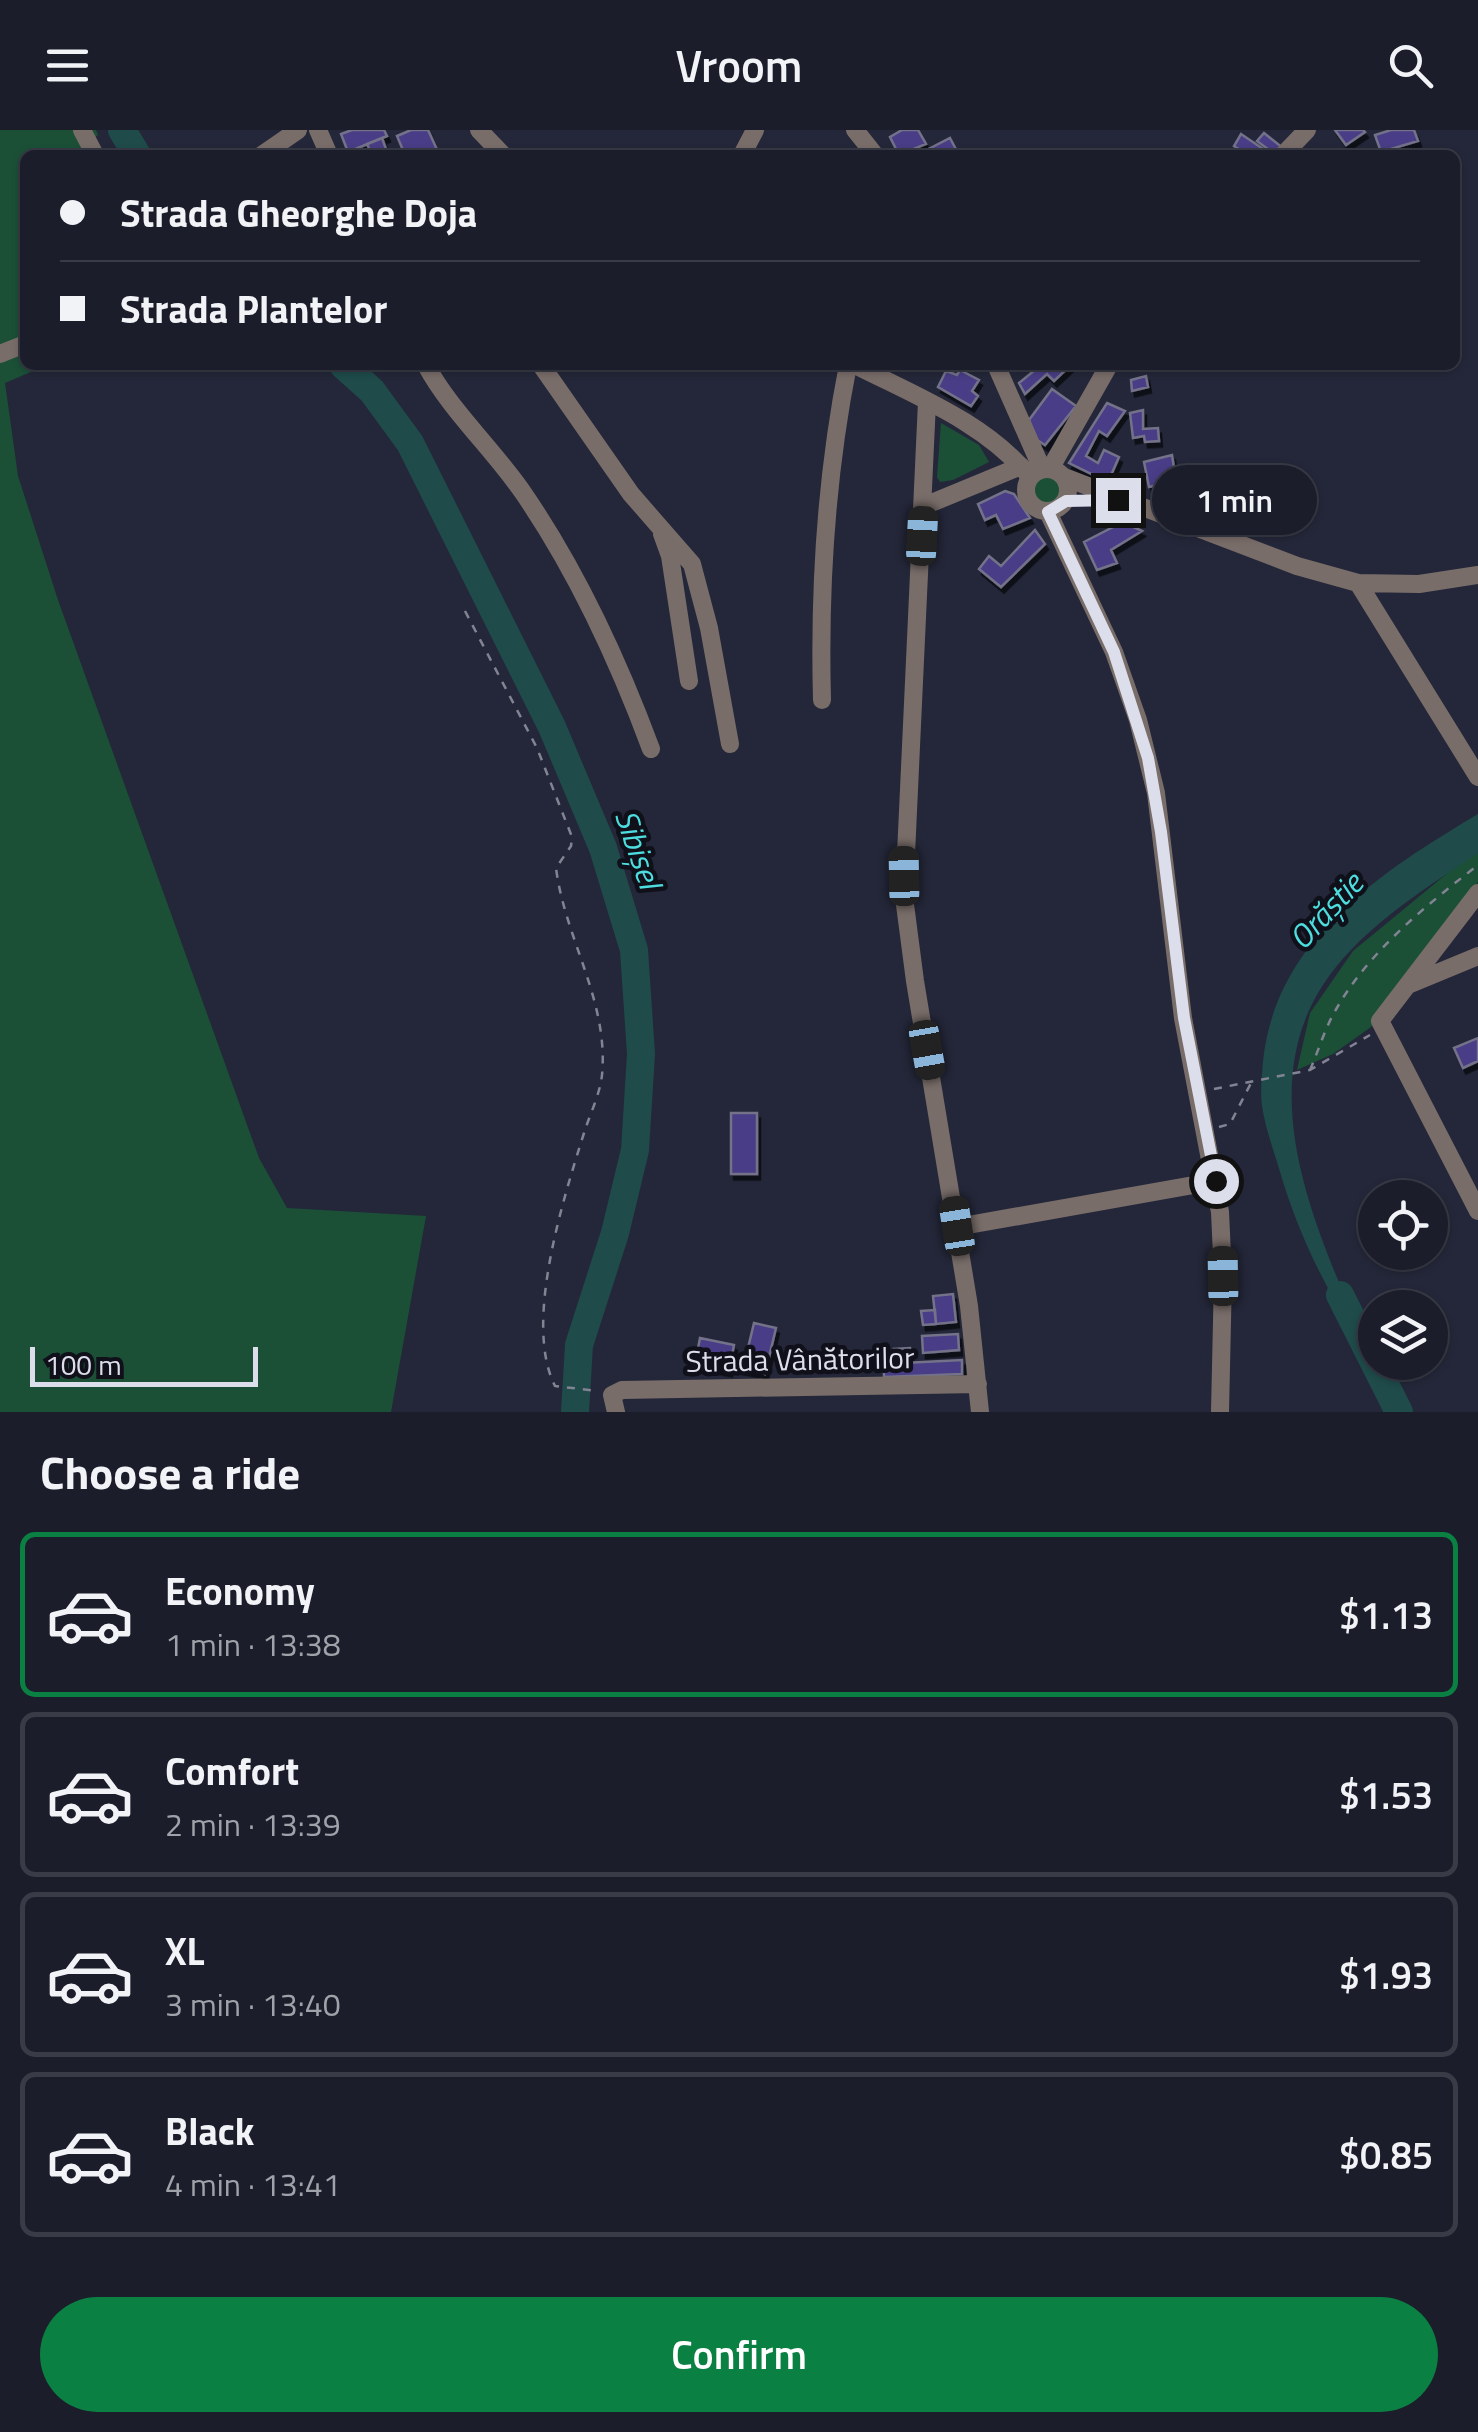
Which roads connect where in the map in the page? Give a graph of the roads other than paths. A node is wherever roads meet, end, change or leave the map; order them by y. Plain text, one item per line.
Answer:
1 (298, 130) edge
2 (479, 130) edge
3 (855, 130) edge
4 (1306, 130) edge
5 (268, 150) edge
6 (498, 150) edge
7 (871, 150) edge
8 (1288, 150) edge
9 (429, 370) edge
10 (544, 370) edge
11 (847, 370) edge
12 (866, 370) edge
13 (998, 370) edge
14 (1105, 370) edge
15 (927, 402) junction
16 (1018, 416) junction
17 (999, 444) junction
18 (1042, 472) junction
19 (1118, 500) junction
20 (1066, 501) junction
21 (924, 506) junction
22 (1048, 512) junction
23 (657, 524) junction
24 (1478, 575) edge
25 (1358, 584) junction
26 (690, 681) dead end
27 (822, 700) dead end
28 (730, 744) dead end
29 (651, 749) dead end
30 (1478, 776) edge
31 (1478, 893) edge
32 (1478, 956) edge
33 (1407, 986) junction
34 (1216, 1181) junction
35 (1478, 1211) edge
36 (957, 1226) junction
37 (978, 1384) junction
38 (616, 1412) edge
39 (980, 1412) edge
40 (1220, 1412) edge

1 - 5 street
2 - 6 street
3 - 7 street
4 - 8 street
9 - 29 street
10 - 23 street
11 - 27 street
12 - 15 street
13 - 16 street
14 - 18 street
15 - 17 street
15 - 21 street
16 - 17 street
16 - 18 street
17 - 18 street
18 - 19 street
18 - 20 street
18 - 21 street
18 - 22 street
19 - 20 street
19 - 25 street
20 - 22 street
21 - 36 street
22 - 34 street
23 - 26 street
23 - 28 street
24 - 25 street
25 - 30 street
31 - 33 street
32 - 33 street
33 - 35 street
34 - 36 street
34 - 40 street
36 - 37 street
37 - 38 street, Strada Vânătorilor
37 - 39 street

